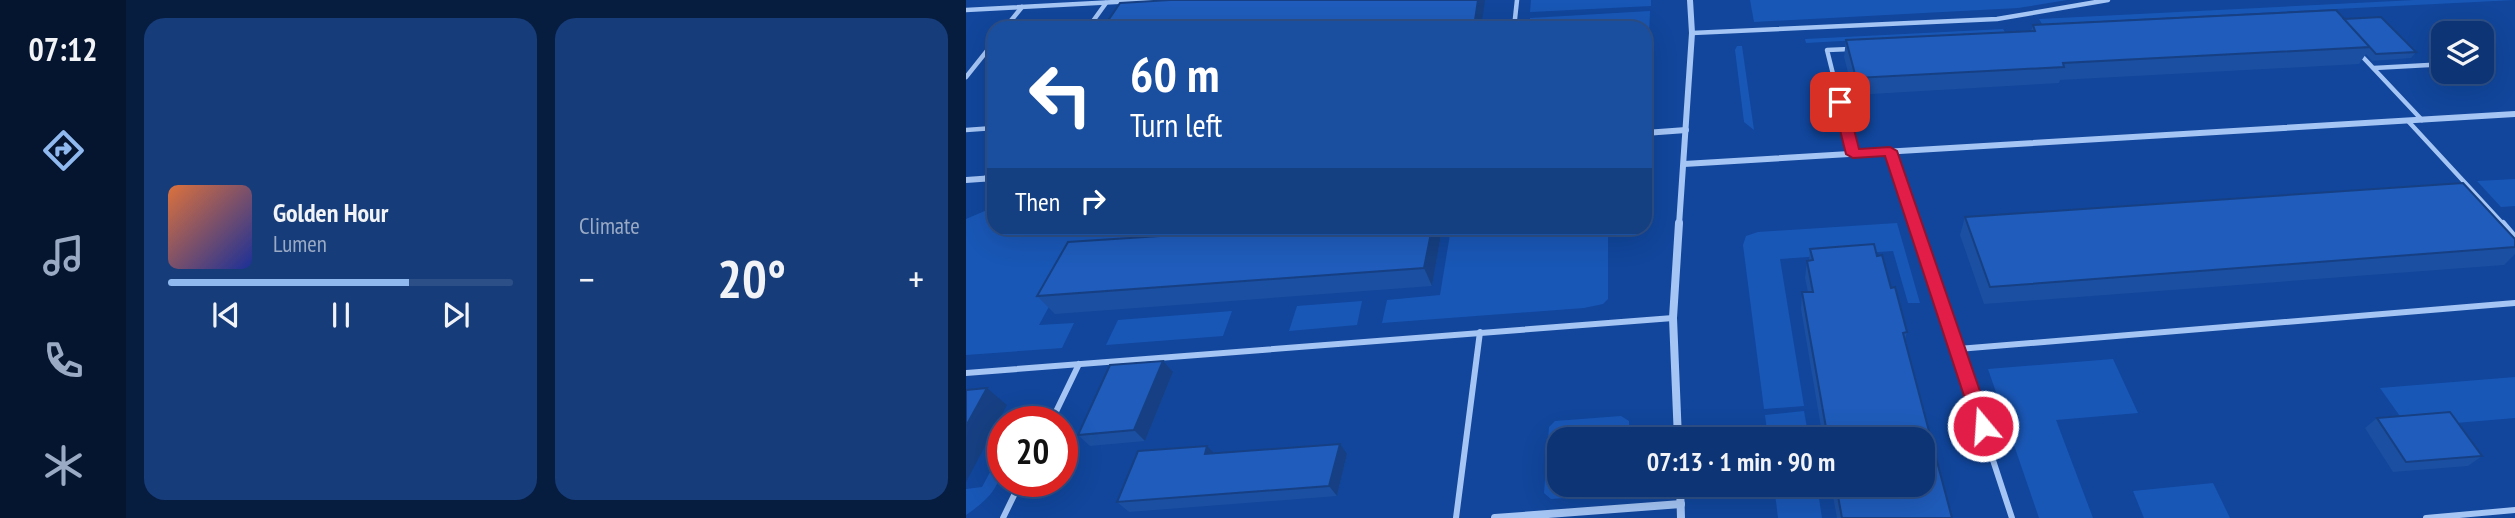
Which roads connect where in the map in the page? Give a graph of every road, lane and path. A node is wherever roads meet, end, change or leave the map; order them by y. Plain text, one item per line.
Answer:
1 (1153, 0) edge
2 (1517, 0) edge
3 (1690, 0) edge
4 (2108, 0) edge
5 (1106, 3) junction
6 (1022, 7) junction
7 (966, 10) edge
8 (1011, 21) edge
9 (1093, 21) edge
10 (1515, 21) edge
11 (1692, 33) junction
12 (1853, 49) edge
13 (2355, 49) edge
14 (987, 51) edge
15 (2429, 65) dead end
16 (2374, 68) junction
17 (966, 77) edge
18 (2515, 114) edge
19 (2422, 120) junction
20 (2408, 121) junction
21 (987, 128) edge
22 (966, 130) edge
23 (1686, 130) junction
24 (1652, 132) edge
25 (1890, 151) junction
26 (1853, 154) junction
27 (1684, 164) junction
28 (987, 175) edge
29 (985, 178) joint
30 (966, 180) edge
31 (2515, 237) edge
32 (2515, 303) edge
33 (1673, 318) junction
34 (1480, 332) junction
35 (1958, 349) junction
36 (1079, 364) junction
37 (966, 373) edge
38 (1059, 406) edge
39 (1678, 427) edge
40 (1013, 497) edge
41 (1681, 497) edge
42 (1681, 504) junction
43 (2515, 510) edge
44 (1003, 518) edge
45 (1456, 518) edge
46 (1495, 518) edge
47 (1681, 518) edge
48 (2012, 518) edge
49 (2426, 518) edge

1 - 5 lane
2 - 10 lane
3 - 11 street
4 - 11 lane
5 - 6 lane
5 - 9 lane
6 - 7 lane
6 - 8 lane
11 - 23 street
12 - 26 lane
13 - 16 lane
14 - 17 lane
15 - 16 lane
16 - 19 lane
18 - 19 street
19 - 20 street
20 - 25 street
20 - 31 lane
21 - 22 lane
23 - 24 street
23 - 27 street
25 - 26 street
25 - 35 lane
26 - 27 street
27 - 33 street
28 - 29 lane
29 - 30 street
32 - 35 lane
33 - 34 lane
33 - 39 street
34 - 36 lane
34 - 45 lane
35 - 48 lane
36 - 37 lane
36 - 38 lane
40 - 44 lane
41 - 42 street
42 - 46 street
42 - 47 street
43 - 49 lane

